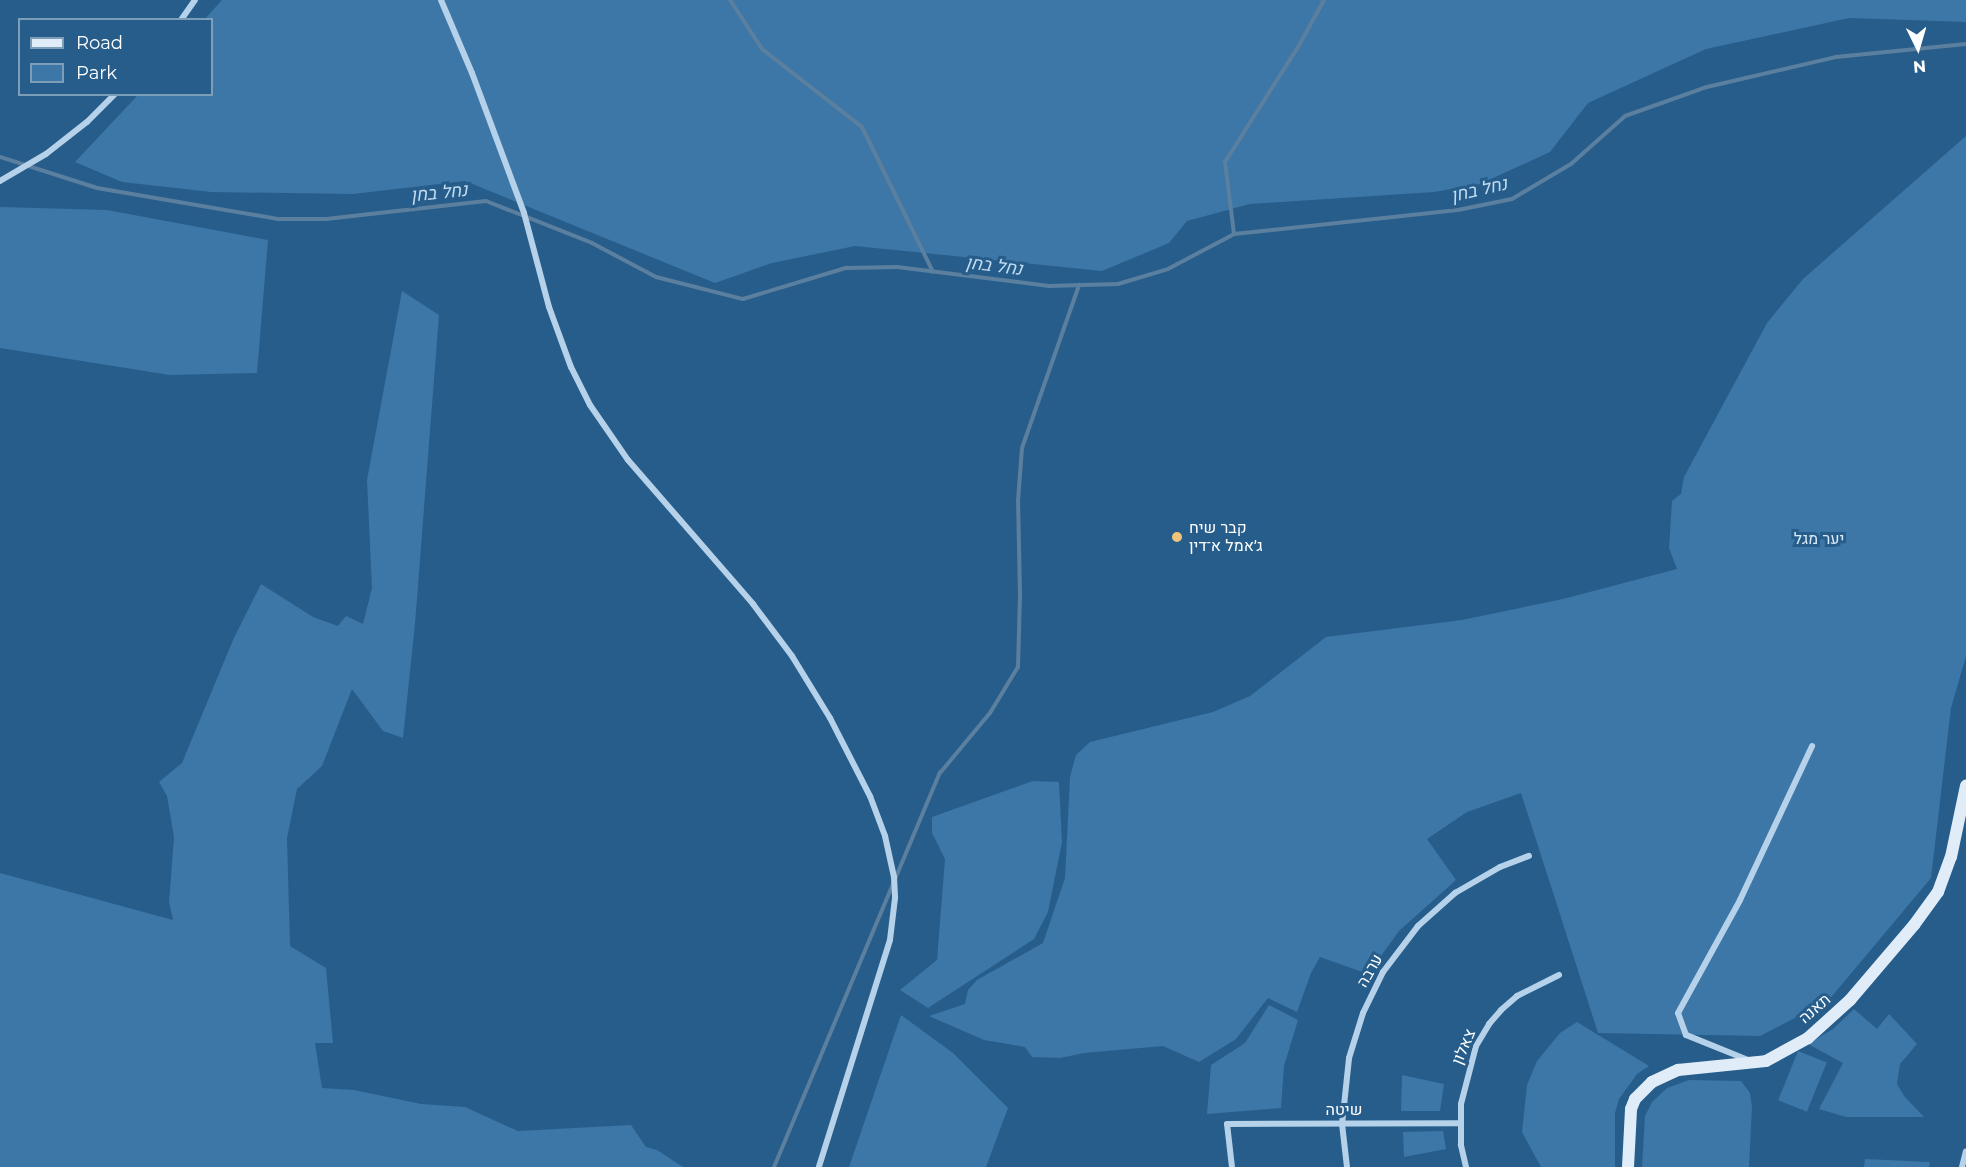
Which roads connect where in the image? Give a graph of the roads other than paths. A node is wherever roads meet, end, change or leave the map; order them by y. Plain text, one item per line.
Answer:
1 (195, 0) edge
2 (441, 0) edge
3 (182, 18) edge
4 (113, 96) edge
5 (0, 181) edge
6 (1812, 746) dead end
7 (1966, 786) edge
8 (1529, 856) dead end
9 (1559, 975) dead end
10 (1757, 1064) junction
11 (1460, 1123) junction
12 (1342, 1124) junction
13 (1966, 1151) edge
14 (819, 1167) edge
15 (1232, 1167) edge
16 (1347, 1167) edge
17 (1466, 1167) edge
18 (1628, 1167) edge
19 (1962, 1167) edge

1 - 3 street
2 - 14 street
4 - 5 street
6 - 10 street
7 - 10 street, תאנה
8 - 12 street, ערבה
9 - 11 street, צאלון
10 - 18 street, תאנה
11 - 12 street, שיטה
11 - 17 street, צאלון
12 - 15 street, שיטה
12 - 16 street, ערבה
13 - 19 street

